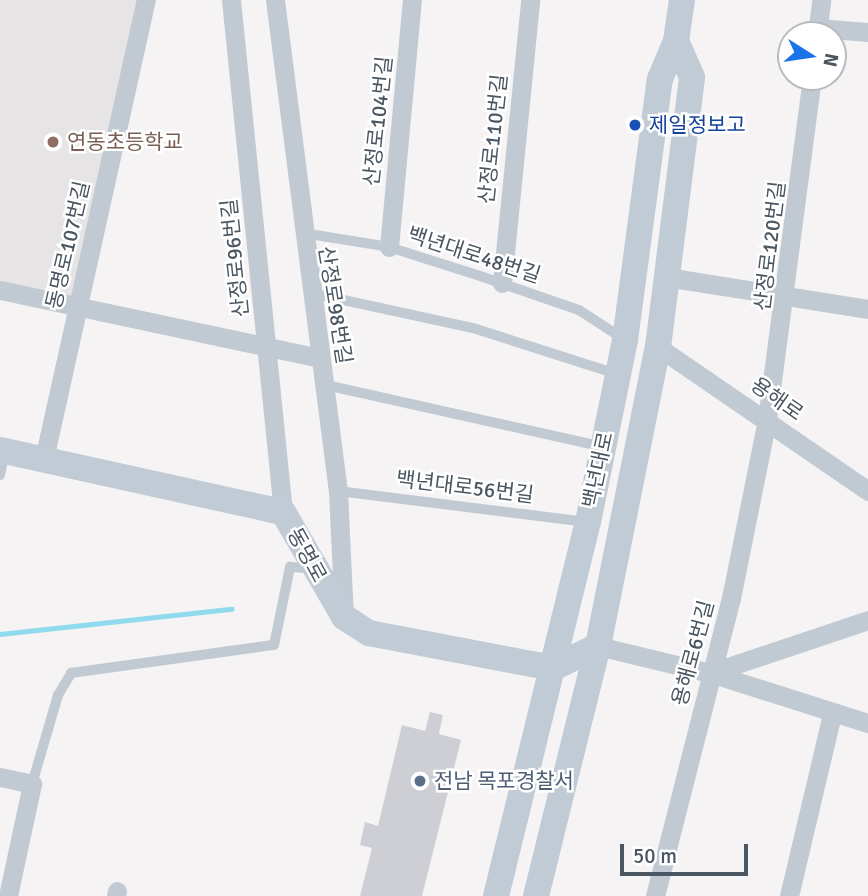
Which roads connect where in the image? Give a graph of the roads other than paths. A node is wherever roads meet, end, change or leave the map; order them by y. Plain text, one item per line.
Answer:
1 (146, 0) edge
2 (231, 0) edge
3 (275, 0) edge
4 (412, 0) edge
5 (530, 0) edge
6 (681, 0) edge
7 (821, 0) edge
8 (818, 21) edge
9 (847, 32) edge
10 (868, 32) edge
11 (676, 41) junction
12 (810, 91) edge
13 (300, 232) junction
14 (388, 247) junction
15 (666, 277) junction
16 (502, 283) junction
17 (0, 290) edge
18 (309, 293) junction
19 (788, 297) junction
20 (78, 306) junction
21 (868, 309) edge
22 (625, 340) junction
23 (267, 347) junction
24 (659, 347) junction
25 (319, 358) junction
26 (618, 374) junction
27 (326, 385) junction
28 (767, 419) junction
29 (603, 447) junction
30 (2, 458) edge
31 (44, 459) junction
32 (338, 491) junction
33 (868, 491) edge
34 (284, 512) junction
35 (588, 522) junction
36 (312, 568) junction
37 (344, 617) junction
38 (868, 620) edge
39 (598, 646) junction
40 (553, 668) junction
41 (710, 673) junction
42 (832, 714) junction
43 (868, 723) edge
44 (0, 778) edge
45 (32, 784) junction
46 (9, 849) edge
47 (8, 896) edge
48 (496, 896) edge
49 (536, 896) edge
50 (655, 896) edge
51 (789, 896) edge

1 - 20 street, 동명로107번길
2 - 23 street, 산정로96번길
3 - 13 street, 산정로98번길
4 - 14 street, 산정로104번길
5 - 16 street, 산정로110번길
6 - 11 street, 백년대로
7 - 8 street
9 - 10 street
11 - 15 street, 백년대로
11 - 22 street, 백년대로
12 - 19 street, 산정로120번길
13 - 14 lane, 백년대로48번길
13 - 18 street, 산정로98번길
14 - 16 lane, 백년대로48번길
15 - 19 street
15 - 24 street, 백년대로
16 - 22 lane, 백년대로48번길
17 - 20 street
18 - 25 street, 산정로98번길
18 - 26 lane
19 - 21 street
19 - 28 street, 산정로120번길
20 - 23 street
20 - 31 street, 동명로107번길
22 - 26 street, 백년대로
23 - 25 street
23 - 34 street, 산정로96번길
24 - 28 street, 용해로
24 - 39 street, 백년대로
25 - 27 street, 산정로98번길
26 - 29 street, 백년대로
27 - 29 lane
27 - 32 street, 산정로98번길
28 - 33 street, 용해로
28 - 41 street, 용해로6번길
29 - 35 street, 백년대로
30 - 31 street, 동명로
31 - 34 street, 동명로
32 - 35 lane, 백년대로56번길
32 - 37 street, 산정로98번길
34 - 36 street, 동명로
35 - 40 street, 백년대로
36 - 37 street, 동명로
36 - 45 lane
37 - 40 street, 동명로
38 - 41 street
39 - 40 street
39 - 41 street
39 - 49 street, 백년대로
40 - 48 street, 백년대로
41 - 42 street
41 - 50 street, 용해로6번길
42 - 43 street
42 - 51 street
44 - 45 street
45 - 46 street
46 - 47 street

